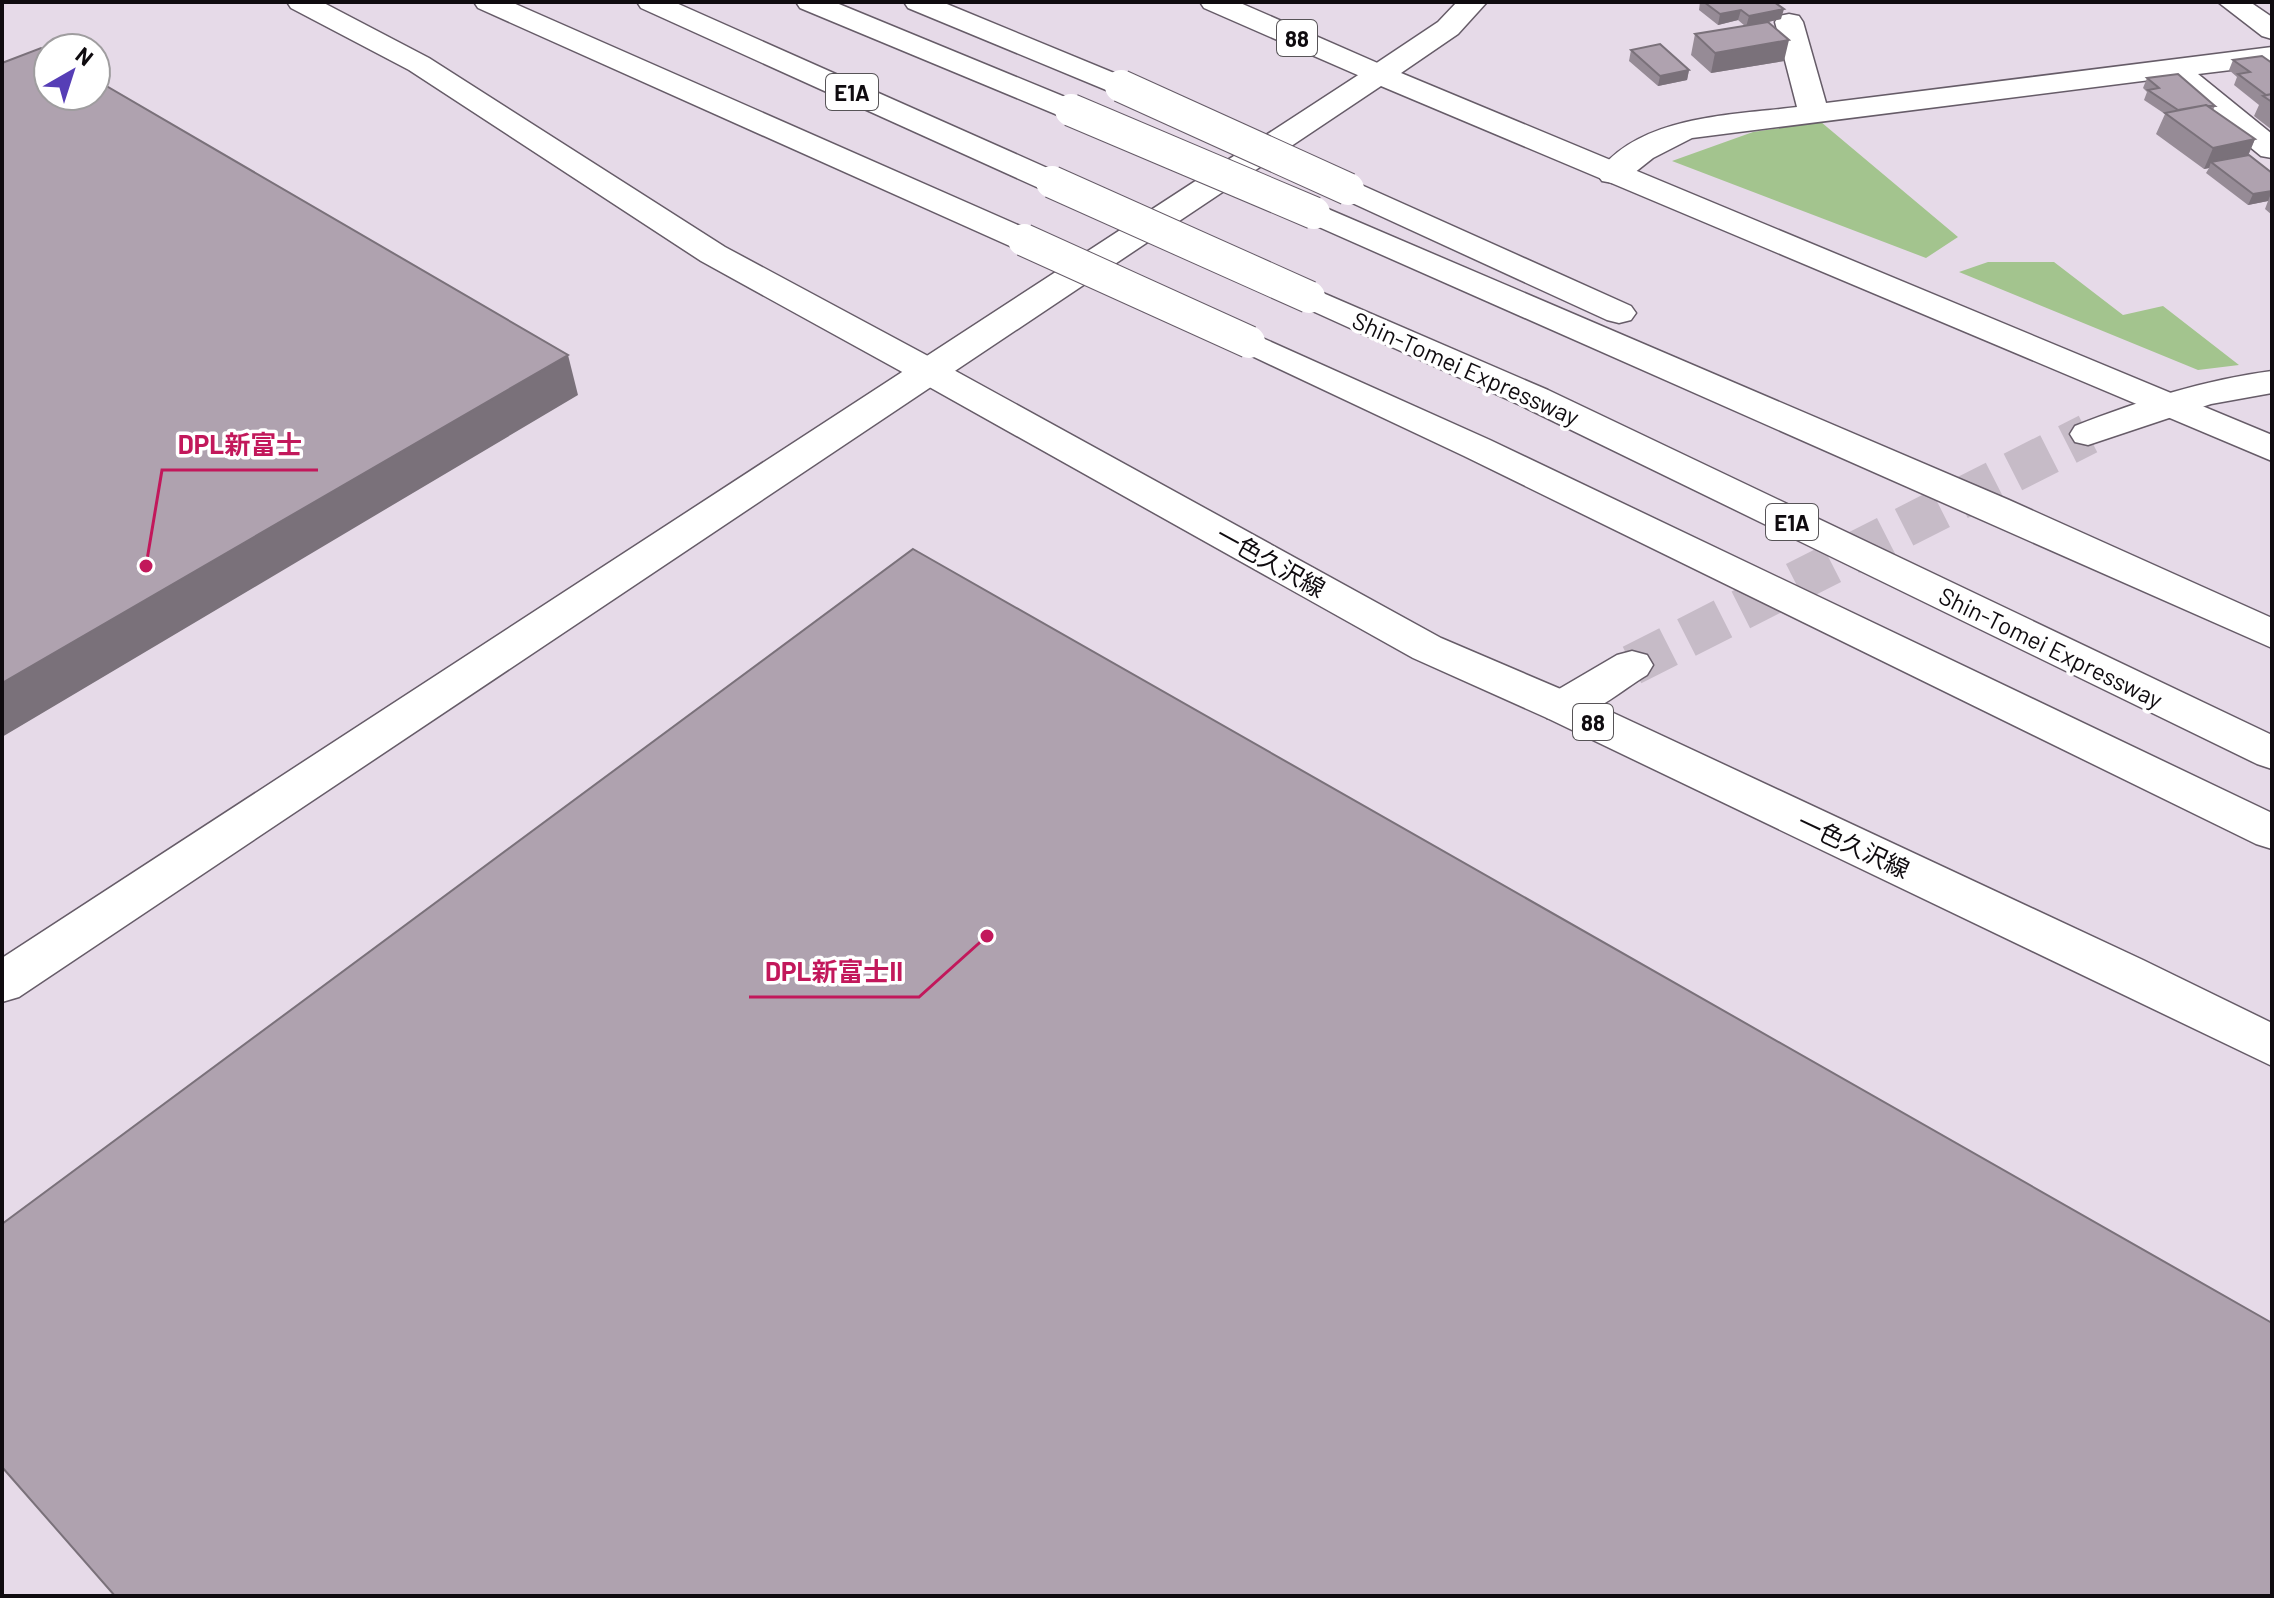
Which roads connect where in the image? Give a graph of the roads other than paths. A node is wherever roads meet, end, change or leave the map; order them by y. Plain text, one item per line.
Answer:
1 (301, 2) edge
2 (488, 2) edge
3 (651, 2) edge
4 (810, 2) edge
5 (918, 2) edge
6 (1214, 2) edge
7 (1473, 2) edge
8 (2232, 2) edge
9 (1789, 22) dead end
10 (2272, 30) edge
11 (2272, 56) edge
12 (2173, 69) junction
13 (1379, 74) junction
14 (1814, 114) junction
15 (2272, 149) edge
16 (1613, 174) junction
17 (928, 371) junction
18 (2272, 382) edge
19 (2168, 403) junction
20 (2088, 434) tunnel mouth
21 (2272, 449) edge
22 (2272, 622) edge
23 (2272, 634) edge
24 (1632, 665) tunnel mouth
25 (1562, 707) junction
26 (2272, 753) edge
27 (2272, 832) edge
28 (2, 983) edge
29 (2272, 1046) edge

1 - 17 main road, 一色久沢線
2 - 27 main road, bridge
3 - 26 main road, Shin-Tomei Expressway / E1A, bridge
4 - 23 main road, bridge
5 - 22 main road, bridge
6 - 13 main road, 88
7 - 13 main road
8 - 10 main road
9 - 14 main road
11 - 12 main road
12 - 14 main road
12 - 15 main road
13 - 16 main road
13 - 17 main road
14 - 16 main road
16 - 19 main road
17 - 25 main road, 一色久沢線 / 88
17 - 28 main road
18 - 19 main road
19 - 20 main road
19 - 21 main road
24 - 25 main road
25 - 29 main road, 一色久沢線 / 88

